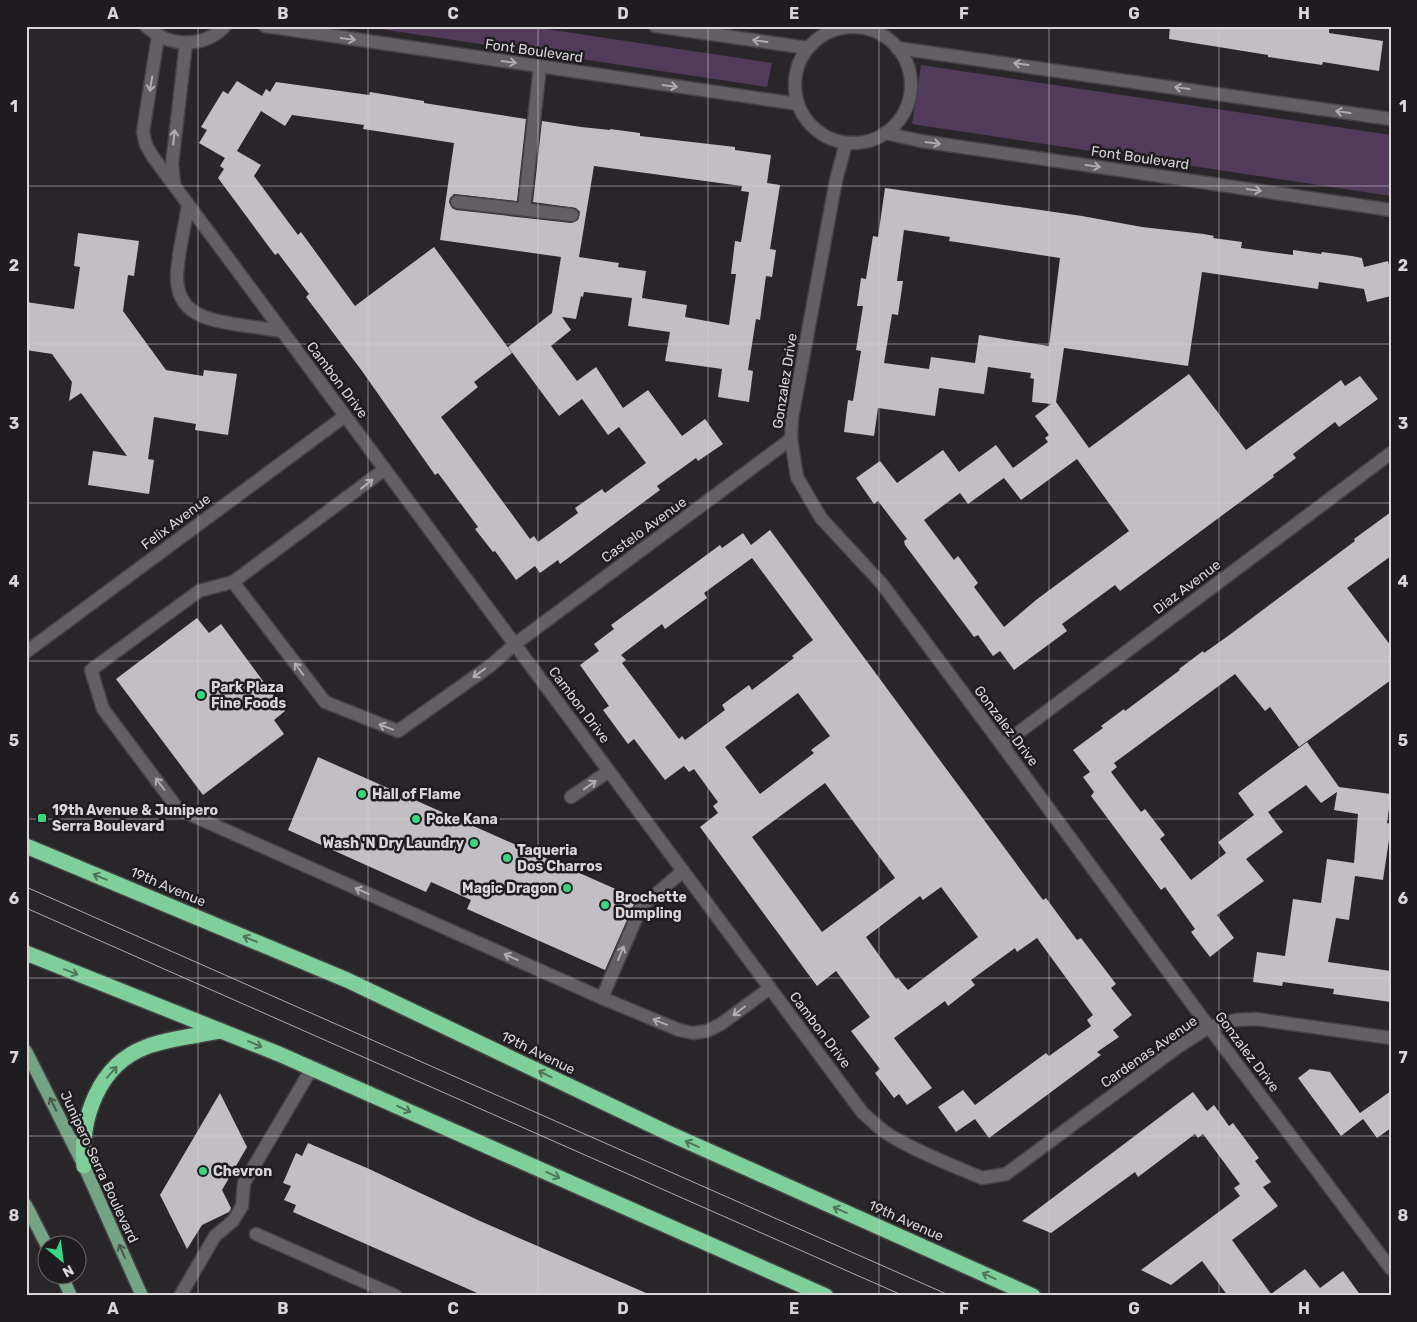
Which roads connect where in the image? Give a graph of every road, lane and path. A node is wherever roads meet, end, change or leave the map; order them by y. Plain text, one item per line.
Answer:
1 (146, 26) edge
2 (225, 26) edge
3 (265, 26) edge
4 (655, 26) edge
5 (861, 27) edge
6 (158, 36) junction
7 (186, 43) junction
8 (808, 48) junction
9 (897, 48) junction
10 (540, 67) junction
11 (798, 104) junction
12 (1391, 119) edge
13 (885, 133) junction
14 (846, 143) junction
15 (174, 186) junction
16 (457, 202) dead end
17 (188, 205) junction
18 (524, 209) junction
19 (1391, 210) edge
20 (572, 215) dead end
21 (282, 331) junction
22 (345, 416) junction
23 (791, 439) junction
24 (1391, 452) edge
25 (385, 469) junction
26 (234, 582) junction
27 (515, 644) junction
28 (26, 652) edge
29 (1002, 745) junction
30 (609, 771) junction
31 (571, 797) dead end
32 (26, 846) edge
33 (683, 871) junction
34 (26, 953) edge
35 (770, 988) junction
36 (602, 998) junction
37 (1209, 1027) junction
38 (223, 1031) junction
39 (1391, 1038) edge
40 (26, 1052) edge
41 (312, 1068) junction
42 (84, 1166) junction
43 (1006, 1174) joint
44 (26, 1206) edge
45 (41, 1234) edge
46 (256, 1234) dead end
47 (1391, 1269) edge
48 (66, 1284) edge
49 (375, 1292) edge
50 (71, 1296) edge
51 (142, 1296) edge
52 (180, 1296) edge
53 (396, 1296) edge
54 (826, 1296) edge
55 (1033, 1296) edge

1 - 6 street
2 - 7 street
3 -> 10 street, Font Boulevard
8 -> 4 street
5 - 8 street
5 - 9 street
6 - 7 street
6 -> 15 street, Cambon Drive
15 -> 7 street
8 - 11 street
12 -> 9 street
9 - 13 street
10 -> 11 street, Font Boulevard
10 - 18 street
11 - 14 street
13 - 14 street
13 -> 19 street, Font Boulevard
14 - 23 street, Gonzalez Drive
15 - 17 street, Cambon Drive
16 - 18 street
17 - 21 street, Cambon Drive
17 - 21 street
18 - 20 street
21 - 22 street, Cambon Drive
22 - 25 street, Cambon Drive
22 - 28 street, Felix Avenue
23 - 27 street, Castelo Avenue
23 - 29 street, Gonzalez Drive
24 - 29 street, Diaz Avenue
26 -> 25 street
25 - 27 street, Cambon Drive
27 -> 26 street, Castelo Avenue
36 -> 26 street
27 - 30 street, Cambon Drive
29 - 37 street, Gonzalez Drive
31 -> 30 street
30 - 33 street, Cambon Drive
55 -> 32 highway, 19th Avenue
33 - 35 street, Cambon Drive
36 -> 33 street
34 -> 38 highway
35 -> 36 street
35 - 43 street, Cambon Drive
37 - 39 street, Cardenas Avenue
37 - 43 street, Cardenas Avenue
37 - 47 street, Gonzalez Drive
38 -> 41 highway
42 -> 38 highway
42 -> 40 main road, Junipero Serra Boulevard
41 - 52 street
41 -> 54 highway
51 -> 42 main road, Junipero Serra Boulevard
44 - 45 main road
46 - 49 street
48 - 50 main road
49 - 53 street

